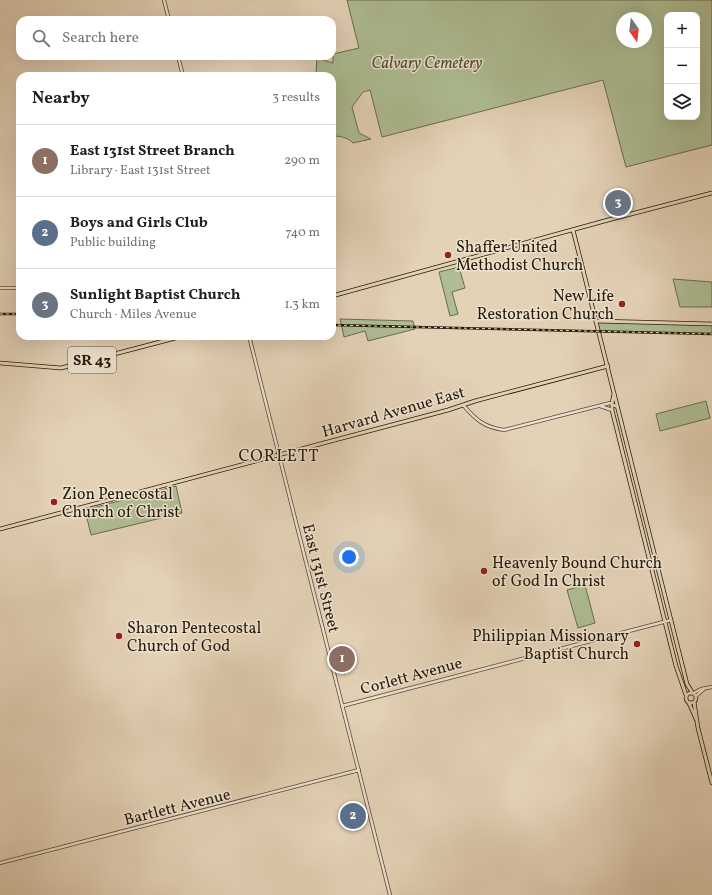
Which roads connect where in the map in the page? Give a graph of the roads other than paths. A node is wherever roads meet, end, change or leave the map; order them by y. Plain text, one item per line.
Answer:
1 (164, 0) edge
2 (168, 16) edge
3 (179, 60) edge
4 (182, 72) edge
5 (712, 193) edge
6 (573, 230) junction
7 (0, 288) edge
8 (16, 288) edge
9 (336, 295) edge
10 (596, 321) junction
11 (712, 324) edge
12 (168, 340) edge
13 (250, 340) edge
14 (0, 363) edge
15 (608, 366) junction
16 (614, 392) junction
17 (611, 403) junction
18 (463, 405) junction
19 (597, 406) junction
20 (618, 408) junction
21 (612, 410) junction
22 (279, 455) junction
23 (0, 529) edge
24 (671, 620) junction
25 (666, 621) junction
26 (712, 687) edge
27 (694, 694) junction
28 (686, 695) junction
29 (694, 702) junction
30 (689, 703) junction
31 (342, 706) junction
32 (697, 720) junction
33 (359, 770) junction
34 (712, 783) edge
35 (0, 863) edge
36 (390, 895) edge

1 - 2 street
3 - 4 street
5 - 6 main road
6 - 9 main road
6 - 10 main road
7 - 8 street
10 - 11 main road
10 - 15 main road
12 - 14 main road, SR 43
13 - 22 street, East 131st Street
15 - 16 main road
15 - 18 main road, Harvard Avenue East
16 - 17 main road
16 - 20 main road
17 - 19 street
17 - 20 street
17 - 21 main road
18 - 19 street
18 - 22 main road, Harvard Avenue East
19 - 21 street
20 - 24 main road
21 - 25 main road
22 - 23 main road, Harvard Avenue East
22 - 31 street, East 131st Street
24 - 25 street, Corlett Avenue
24 - 27 main road
25 - 28 main road
25 - 31 street, Corlett Avenue
26 - 27 street
27 - 28 main road
27 - 29 main road
28 - 30 main road
29 - 30 main road
29 - 32 main road
30 - 32 main road
31 - 33 street, East 131st Street
32 - 34 main road
33 - 35 street, Bartlett Avenue
33 - 36 street, East 131st Street

